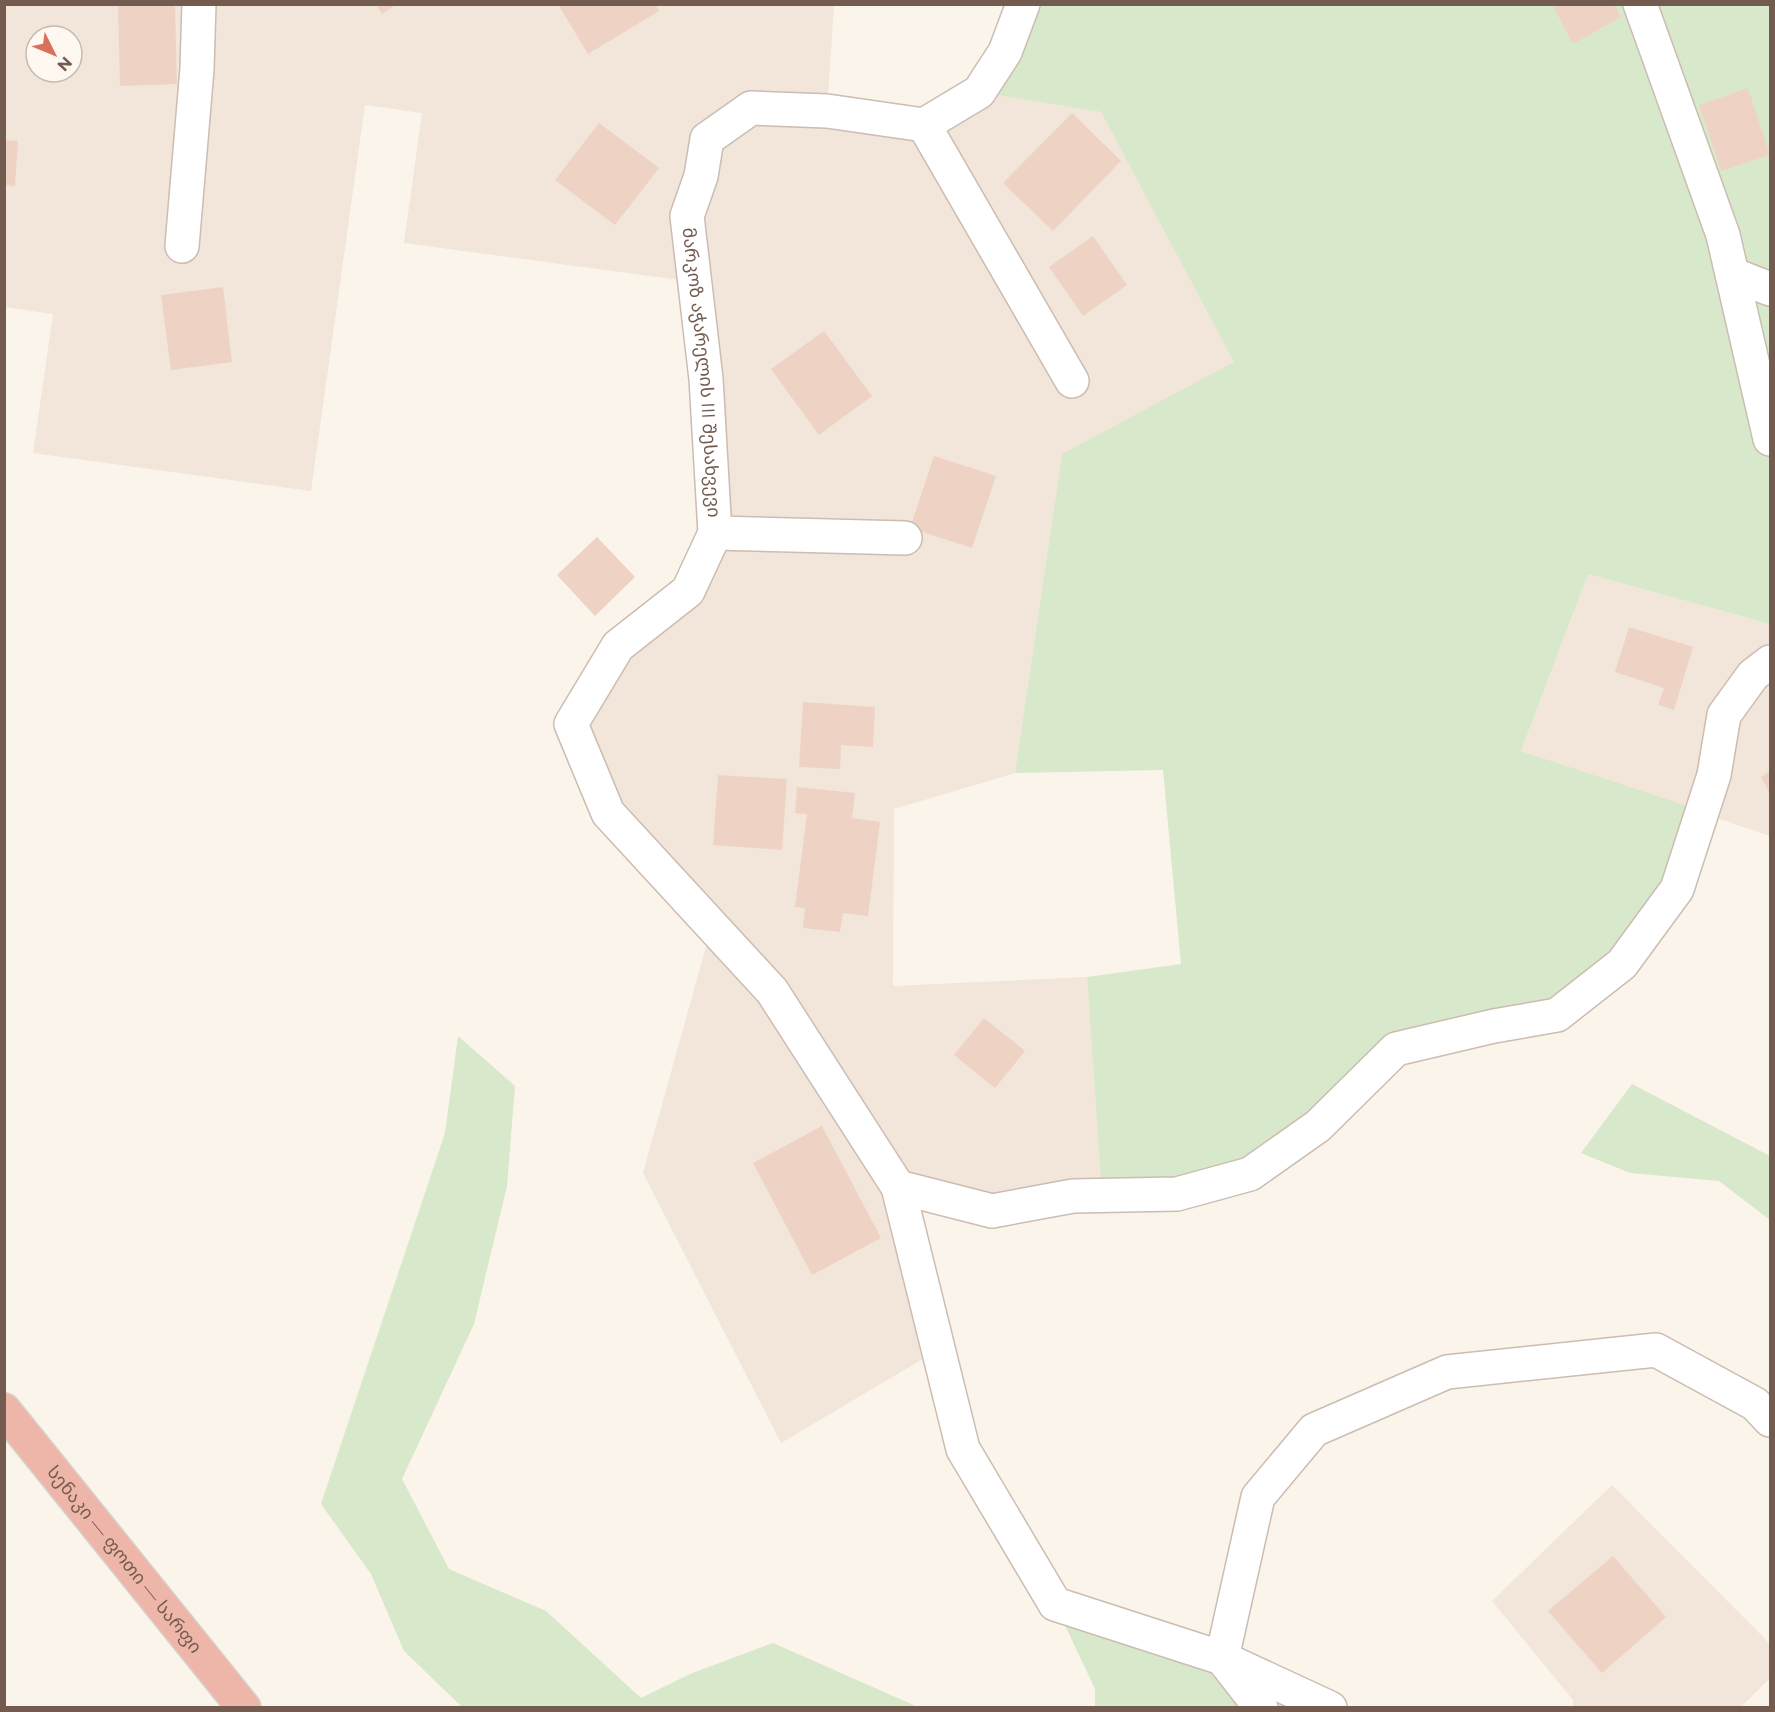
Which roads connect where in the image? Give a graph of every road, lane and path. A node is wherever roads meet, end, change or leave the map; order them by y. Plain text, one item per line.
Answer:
1 (199, 4) edge
2 (1023, 4) edge
3 (1640, 4) edge
4 (924, 126) junction
5 (182, 246) dead end
6 (1732, 274) junction
7 (1770, 289) edge
8 (1072, 381) dead end
9 (1770, 439) edge
10 (715, 532) junction
11 (905, 538) dead end
12 (1770, 662) edge
13 (898, 1187) junction
14 (4, 1410) edge
15 (1770, 1420) edge
16 (1222, 1659) junction
17 (244, 1707) edge
18 (1261, 1707) edge
19 (1330, 1707) edge

1 - 5 street
2 - 4 street
3 - 6 street
4 - 8 street
4 - 10 street, მარკოზ აჭარელის III შესახვევი
6 - 7 street
6 - 9 street
10 - 11 street
10 - 13 street
12 - 13 street
13 - 16 street
14 - 17 highway, სენაკი — ფოთი — სარფი
15 - 16 street
16 - 18 street
16 - 19 street

